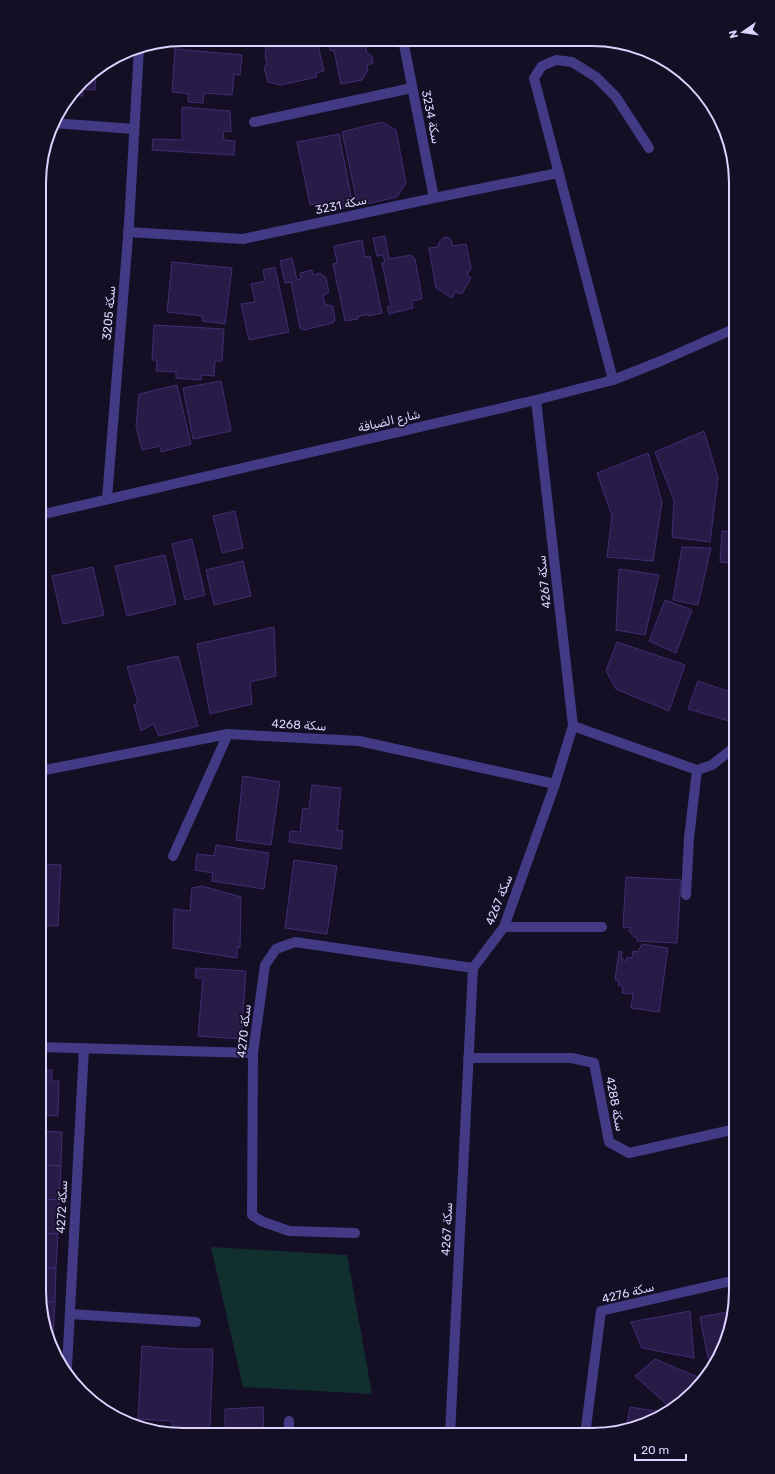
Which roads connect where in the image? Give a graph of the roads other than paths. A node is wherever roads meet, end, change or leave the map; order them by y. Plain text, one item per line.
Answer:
1 (404, 46) edge
2 (139, 53) edge
3 (412, 88) junction
4 (254, 122) dead end
5 (59, 123) edge
6 (134, 129) junction
7 (649, 148) dead end
8 (558, 173) junction
9 (434, 198) junction
10 (128, 232) junction
11 (729, 331) edge
12 (613, 380) junction
13 (536, 400) junction
14 (107, 499) junction
15 (46, 513) edge
16 (573, 726) junction
17 (228, 734) junction
18 (729, 752) edge
19 (46, 770) edge
20 (697, 770) junction
21 (555, 784) junction
22 (173, 856) dead end
23 (686, 895) dead end
24 (504, 927) junction
25 (602, 927) dead end
26 (473, 968) junction
27 (46, 1047) edge
28 (84, 1048) junction
29 (253, 1053) junction
30 (468, 1058) junction
31 (729, 1131) edge
32 (354, 1233) dead end
33 (729, 1282) edge
34 (70, 1314) junction
35 (196, 1322) dead end
36 (67, 1364) edge
37 (289, 1421) dead end
38 (289, 1428) edge
39 (450, 1428) edge
40 (586, 1428) edge

1 - 3 street, سكة 3234
2 - 6 street, سكة 3205
3 - 4 street
3 - 9 street, سكة 3234
5 - 6 street
6 - 10 street, سكة 3205
7 - 8 street
8 - 9 street, سكة 3231
8 - 12 street
9 - 10 street, سكة 3231
10 - 14 street, سكة 3205
11 - 12 street, شارع الضيافة
12 - 13 street, شارع الضيافة
13 - 14 street, شارع الضيافة
13 - 16 street, سكة 4267
14 - 15 street, شارع الضيافة
16 - 20 street
16 - 21 street, سكة 4267
17 - 19 street, سكة 4268
17 - 21 street, سكة 4268
17 - 22 street
18 - 20 street
20 - 23 street
21 - 24 street, سكة 4267
24 - 25 street
24 - 26 street, سكة 4267
26 - 29 street, سكة 4270
26 - 30 street, سكة 4267
27 - 28 street
28 - 29 street
28 - 34 street, سكة 4272
29 - 32 street, سكة 4270
30 - 31 street, سكة 4288
30 - 39 street, سكة 4267
33 - 40 street, سكة 4276
34 - 35 street
34 - 36 street, سكة 4272
37 - 38 street

